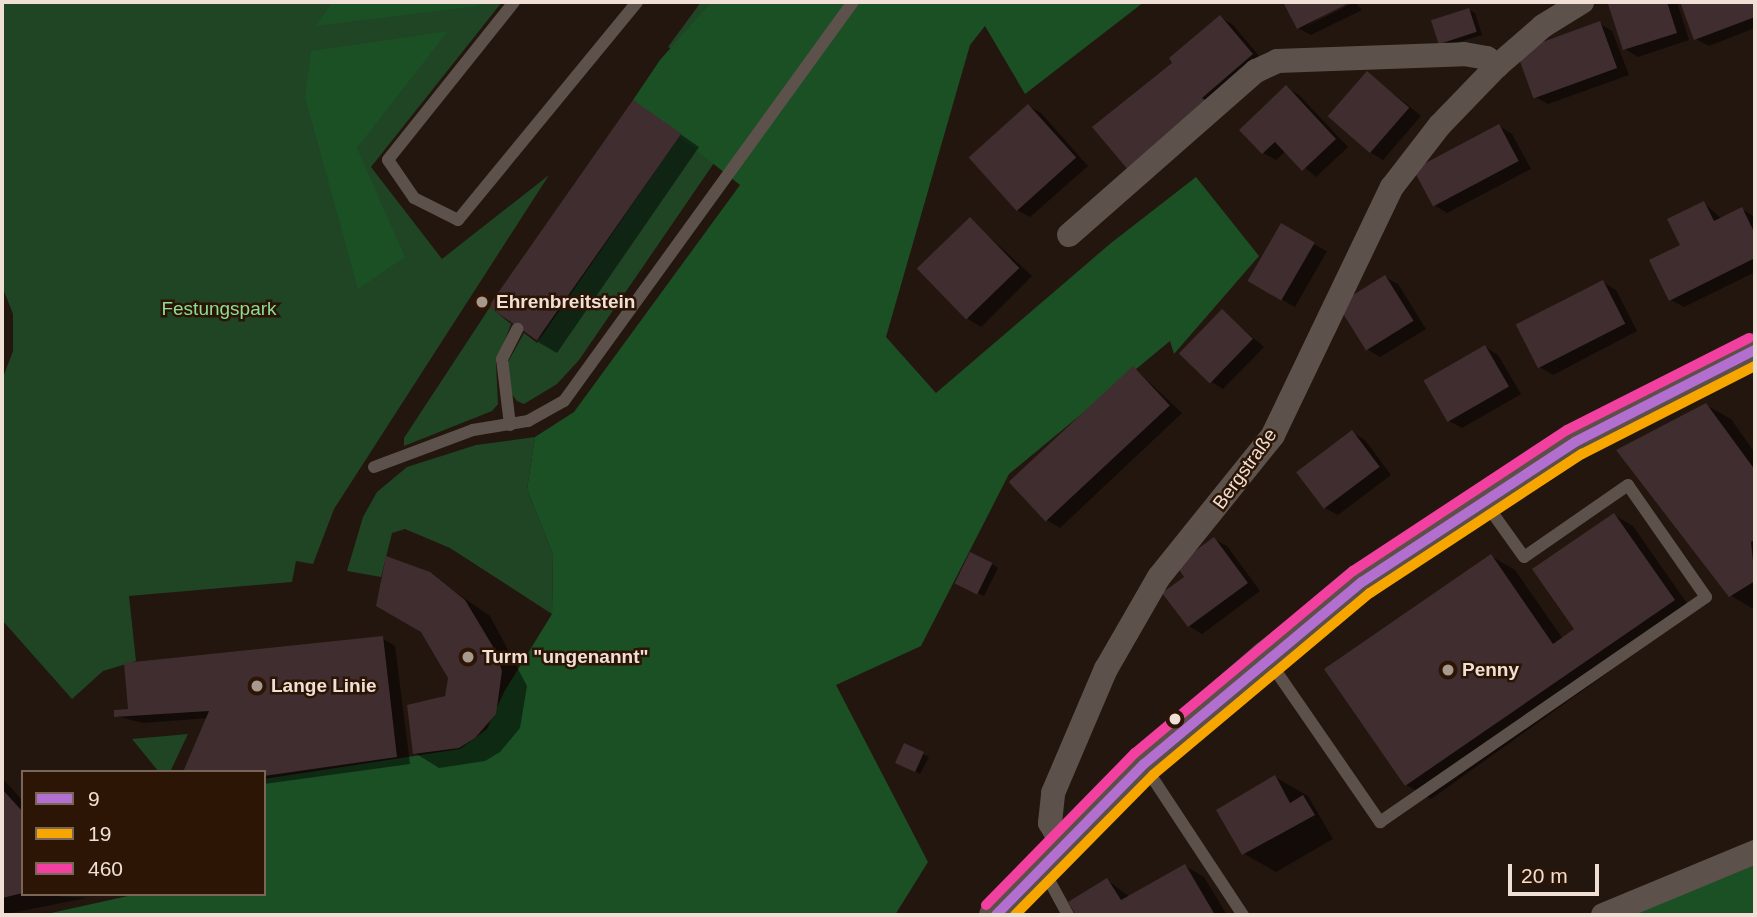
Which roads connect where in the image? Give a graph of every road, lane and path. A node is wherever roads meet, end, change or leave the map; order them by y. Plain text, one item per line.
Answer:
1 (514, 2) edge
2 (637, 2) edge
3 (853, 2) edge
4 (1582, 2) edge
5 (1497, 66) junction
6 (1069, 235) dead end
7 (517, 328) dead end
8 (1755, 350) edge
9 (510, 425) junction
10 (374, 467) dead end
11 (1483, 500) junction
12 (1266, 658) junction
13 (1144, 765) junction
14 (1755, 852) edge
15 (1053, 858) junction
16 (996, 915) edge
17 (1068, 915) edge
18 (1244, 915) edge
19 (1603, 915) edge

1 - 2 lane
3 - 9 lane
4 - 5 street, Bergstraße
5 - 6 street
5 - 15 street, Bergstraße
7 - 9 lane
8 - 11 main road
9 - 10 lane
11 - 12 main road
11 - 12 lane
12 - 13 main road
13 - 15 main road
13 - 18 lane
14 - 19 street
15 - 16 main road
15 - 17 lane

